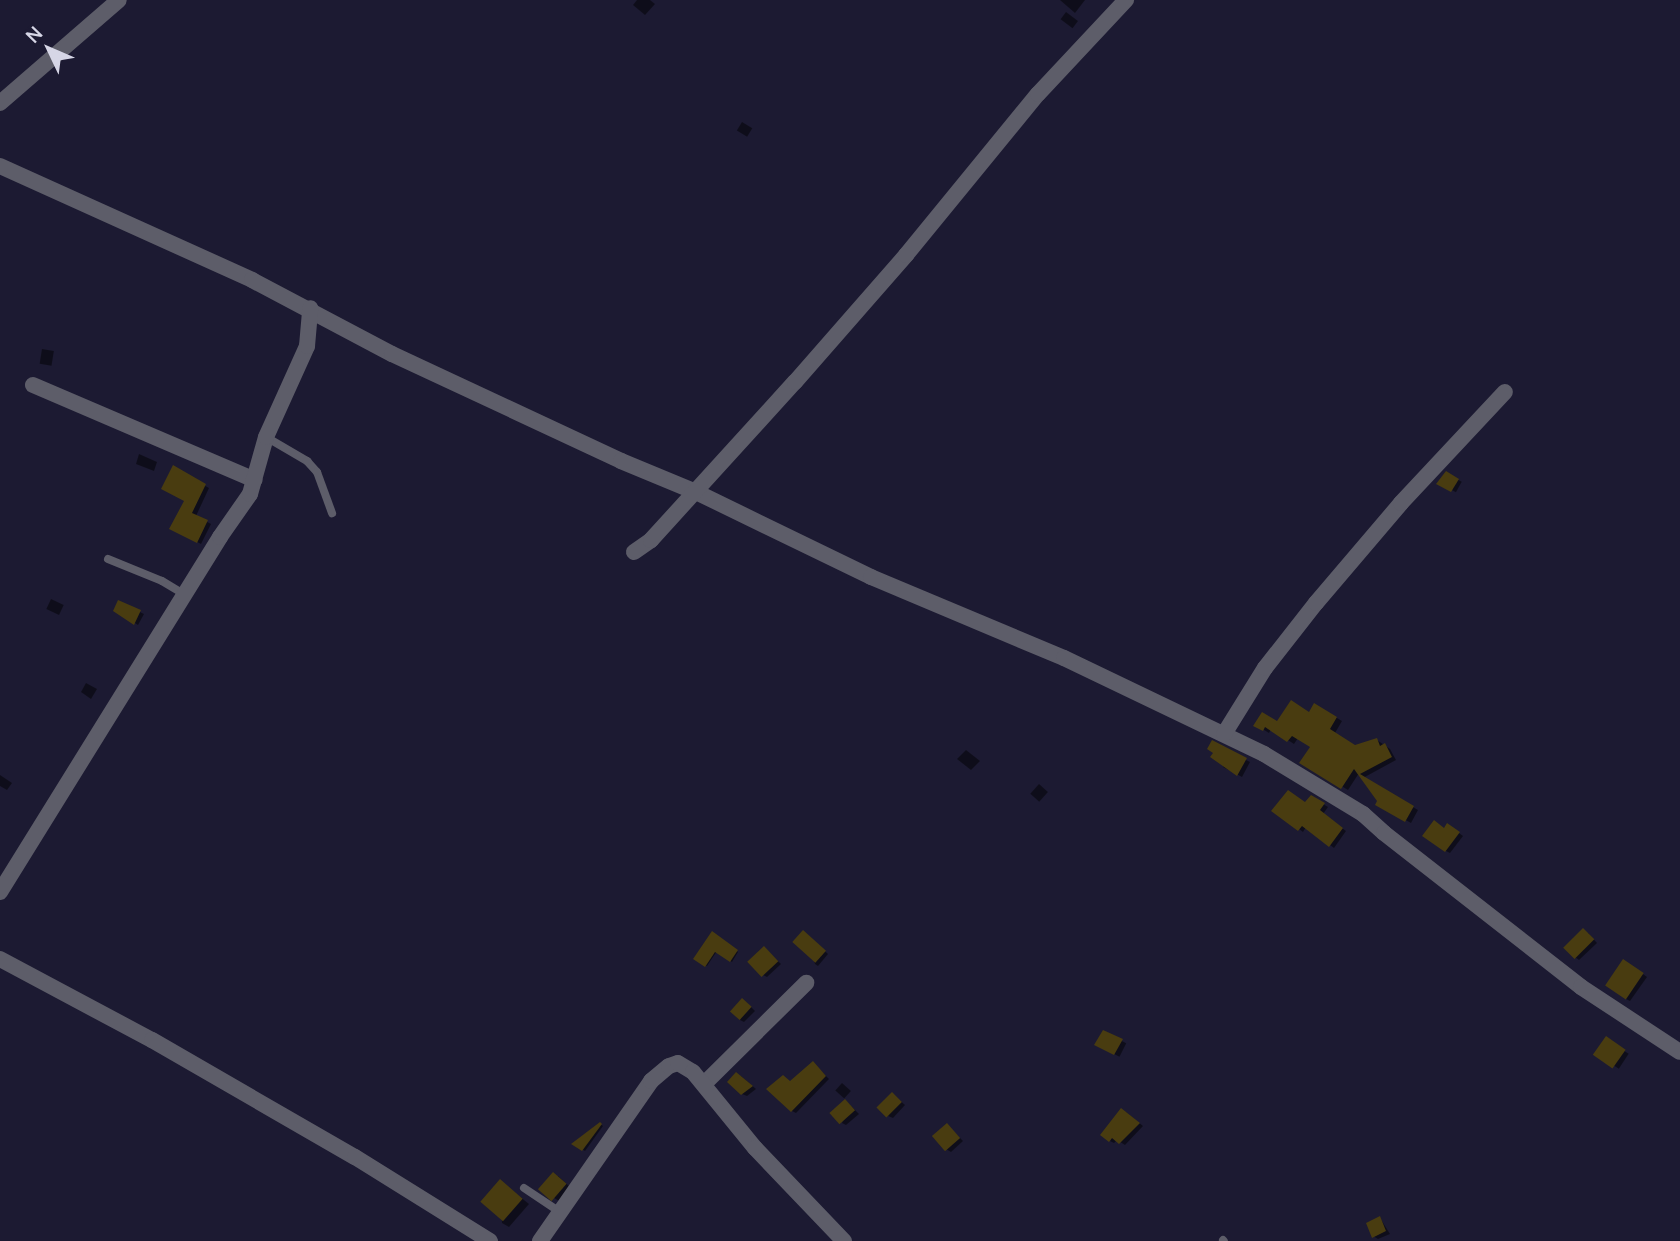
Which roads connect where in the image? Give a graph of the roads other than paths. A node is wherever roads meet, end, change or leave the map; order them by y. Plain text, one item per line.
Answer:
1 (119, 0) edge
2 (1126, 0) edge
3 (0, 103) edge
4 (0, 166) edge
5 (310, 308) junction
6 (33, 385) dead end
7 (1505, 392) dead end
8 (266, 437) junction
9 (255, 480) junction
10 (696, 492) junction
11 (332, 513) dead end
12 (634, 552) dead end
13 (108, 559) dead end
14 (186, 595) junction
15 (1224, 734) junction
16 (0, 892) edge
17 (0, 959) edge
18 (806, 983) dead end
19 (1680, 1052) edge
20 (704, 1084) junction
21 (524, 1188) dead end
22 (560, 1212) junction
23 (489, 1241) edge
24 (540, 1241) edge
25 (844, 1241) edge

1 - 3 street
2 - 10 street
4 - 5 street
5 - 8 street
5 - 10 street
6 - 9 street
7 - 15 street
8 - 9 street
8 - 11 lane
9 - 14 street
10 - 12 street
10 - 15 street
13 - 14 lane
14 - 16 street
15 - 19 street
17 - 23 street
18 - 20 street
20 - 22 street
20 - 25 street
21 - 22 lane
22 - 24 street

